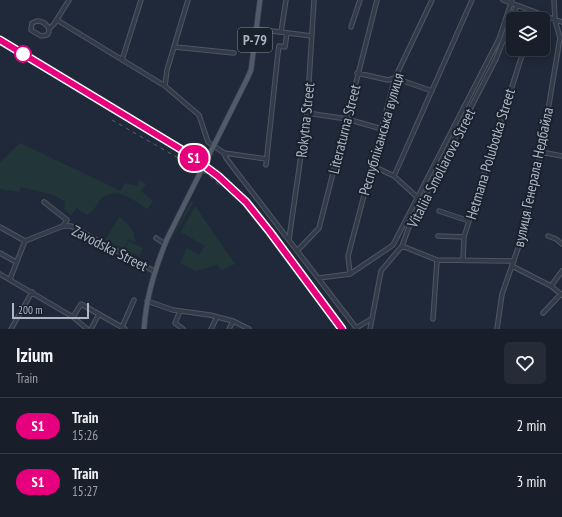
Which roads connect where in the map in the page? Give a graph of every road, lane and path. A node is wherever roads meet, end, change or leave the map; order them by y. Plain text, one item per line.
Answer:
1 (69, 0) edge
2 (141, 0) edge
3 (188, 0) edge
4 (260, 0) edge
5 (286, 0) edge
6 (314, 0) edge
7 (360, 0) edge
8 (377, 0) edge
9 (432, 0) edge
10 (472, 0) edge
11 (503, 0) edge
12 (554, 0) edge
13 (512, 2) edge
14 (517, 5) junction
15 (534, 12) edge
16 (550, 18) edge
17 (57, 20) junction
18 (555, 20) junction
19 (562, 22) edge
20 (351, 27) dead end
21 (49, 29) junction
22 (256, 29) junction
23 (281, 32) junction
24 (287, 33) junction
25 (312, 36) junction
26 (561, 37) edge
27 (175, 47) junction
28 (234, 53) dead end
29 (522, 56) edge
30 (122, 60) junction
31 (357, 73) junction
32 (395, 78) junction
33 (165, 86) junction
34 (432, 91) junction
35 (307, 113) junction
36 (347, 119) junction
37 (382, 129) junction
38 (224, 152) junction
39 (541, 152) junction
40 (562, 156) edge
41 (267, 159) junction
42 (266, 165) dead end
43 (373, 166) junction
44 (394, 176) junction
45 (417, 197) junction
46 (44, 202) dead end
47 (439, 211) dead end
48 (469, 220) junction
49 (63, 226) junction
50 (0, 227) edge
51 (438, 236) dead end
52 (548, 236) dead end
53 (464, 237) junction
54 (156, 238) dead end
55 (289, 239) junction
56 (25, 241) junction
57 (166, 242) junction
58 (562, 244) edge
59 (402, 246) junction
60 (297, 251) junction
61 (0, 253) edge
62 (437, 260) junction
63 (463, 260) junction
64 (514, 261) junction
65 (16, 262) junction
66 (512, 266) junction
67 (154, 271) junction
68 (562, 271) edge
69 (0, 274) edge
70 (350, 274) junction
71 (319, 278) junction
72 (10, 279) junction
73 (551, 286) junction
74 (32, 292) junction
75 (561, 294) edge
76 (134, 300) dead end
77 (147, 301) junction
78 (180, 311) junction
79 (543, 313) dead end
80 (99, 314) junction
81 (73, 317) junction
82 (217, 317) junction
83 (372, 319) junction
84 (433, 319) dead end
85 (232, 321) junction
86 (124, 328) edge
87 (11, 329) edge
88 (87, 329) edge
89 (91, 329) edge
90 (144, 329) edge
91 (184, 329) edge
92 (211, 329) edge
93 (229, 329) edge
94 (249, 329) edge
95 (357, 329) edge
96 (370, 329) edge
97 (497, 329) edge

1 - 17 street
2 - 30 street
3 - 27 street
4 - 22 main road, Р-79
5 - 23 street
6 - 25 street, Rokytna Street
7 - 20 street
8 - 31 street, Literaturna Street
9 - 32 street, Республіканська вулиця
10 - 34 street
11 - 13 street
12 - 18 street, вулиця Генерала Недбайла
13 - 14 street
13 - 45 street, Vitaliia Smoliarova Street
14 - 15 street
14 - 59 street, Vitaliia Smoliarova Street
16 - 18 street
17 - 21 street
17 - 30 street
18 - 19 street
18 - 26 street, вулиця Генерала Недбайла
21 - 21 street
22 - 23 street
22 - 57 main road, Р-79, bridge
23 - 24 street
24 - 25 street
24 - 41 street
25 - 35 street, Rokytna Street
26 - 39 street, вулиця Генерала Недбайла
27 - 28 street
27 - 33 street
29 - 48 street, Hetmana Polubotka Street
30 - 33 street
31 - 32 street
31 - 36 street, Literaturna Street
32 - 34 street
32 - 37 street, Республіканська вулиця
33 - 38 street
34 - 44 street
35 - 36 street
35 - 55 street, Rokytna Street
36 - 37 street
36 - 60 street, Literaturna Street
37 - 43 street, Республіканська вулиця
38 - 41 street
38 - 55 street
39 - 40 street
39 - 64 street, вулиця Генерала Недбайла
41 - 42 street
43 - 44 street
43 - 70 street, Республіканська вулиця
44 - 45 street
45 - 70 street, Vitaliia Smoliarova Street
46 - 49 street
47 - 48 street
48 - 53 street, Hetmana Polubotka Street
49 - 56 street, Zavodska Street
49 - 67 street, Zavodska Street
50 - 56 street
51 - 53 street
52 - 58 street
53 - 63 street, Hetmana Polubotka Street
54 - 57 street
55 - 60 street
56 - 65 street
57 - 67 main road, Р-79
59 - 62 street
59 - 83 street, Vitaliia Smoliarova Street
60 - 71 street
61 - 65 street
62 - 63 street
62 - 84 street
63 - 64 street
64 - 66 street, вулиця Генерала Недбайла
65 - 72 street
66 - 73 street
66 - 97 street, вулиця Генерала Недбайла
67 - 77 main road, Р-79
68 - 73 street
69 - 72 street
70 - 71 street, Vitaliia Smoliarova Street
71 - 95 street
72 - 74 street
73 - 75 street
74 - 81 street
74 - 87 street
75 - 79 street
76 - 86 street
77 - 78 street
77 - 90 main road, Р-79
78 - 82 street
78 - 91 street
80 - 81 street
80 - 86 street
80 - 89 street
81 - 88 street
82 - 85 street
82 - 92 street
83 - 95 street
83 - 96 street, Vitaliia Smoliarova Street
85 - 93 street
85 - 94 street

